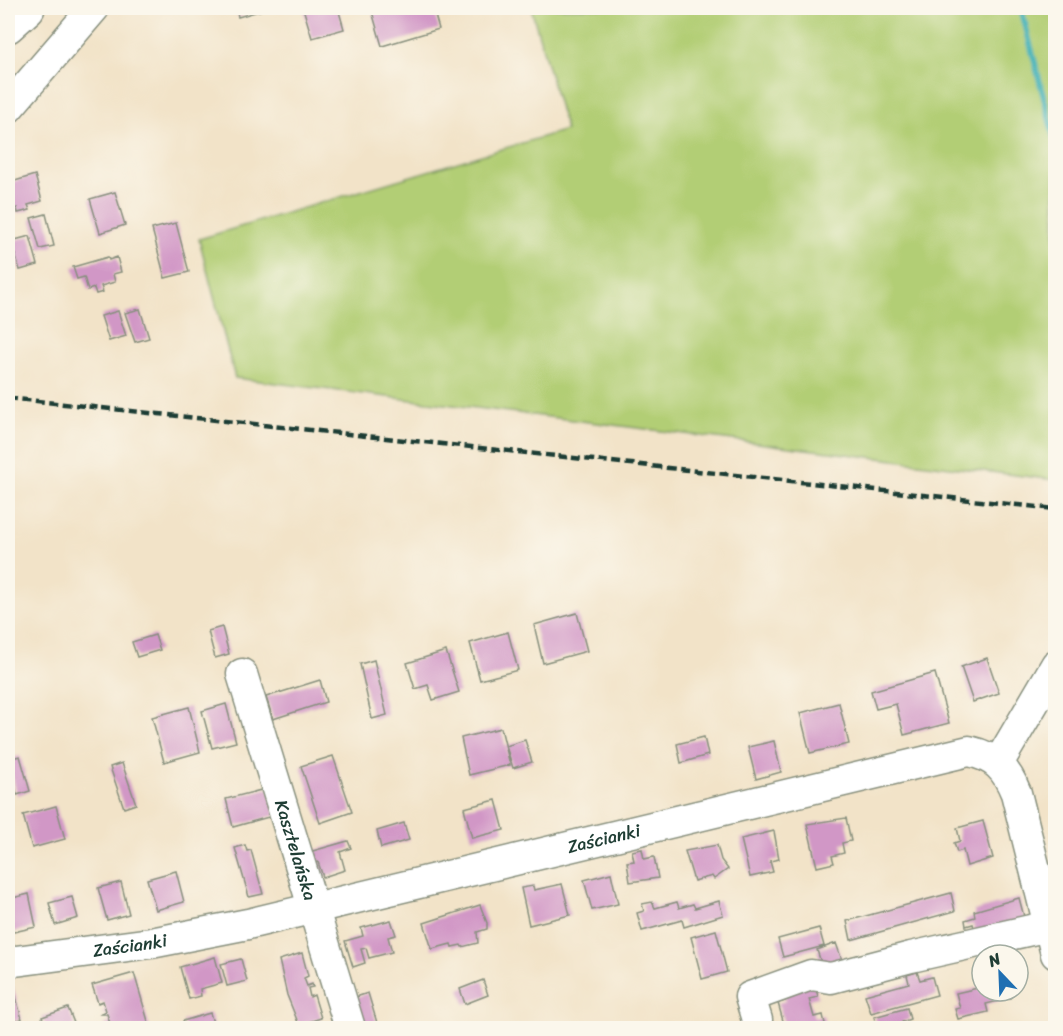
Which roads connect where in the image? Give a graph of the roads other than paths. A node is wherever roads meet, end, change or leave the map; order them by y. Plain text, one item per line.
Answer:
1 (28, 8) edge
2 (94, 8) edge
3 (8, 26) edge
4 (8, 108) edge
5 (1056, 665) edge
6 (242, 674) dead end
7 (999, 762) junction
8 (314, 909) junction
9 (1052, 940) edge
10 (8, 962) edge
11 (757, 1020) dead end
12 (350, 1029) edge

1 - 3 main road
2 - 4 street
5 - 7 street
6 - 8 street, Kasztelańska
7 - 8 street, Zaścianki
7 - 9 street
8 - 10 street, Zaścianki
8 - 12 street, Kasztelańska
9 - 11 street

